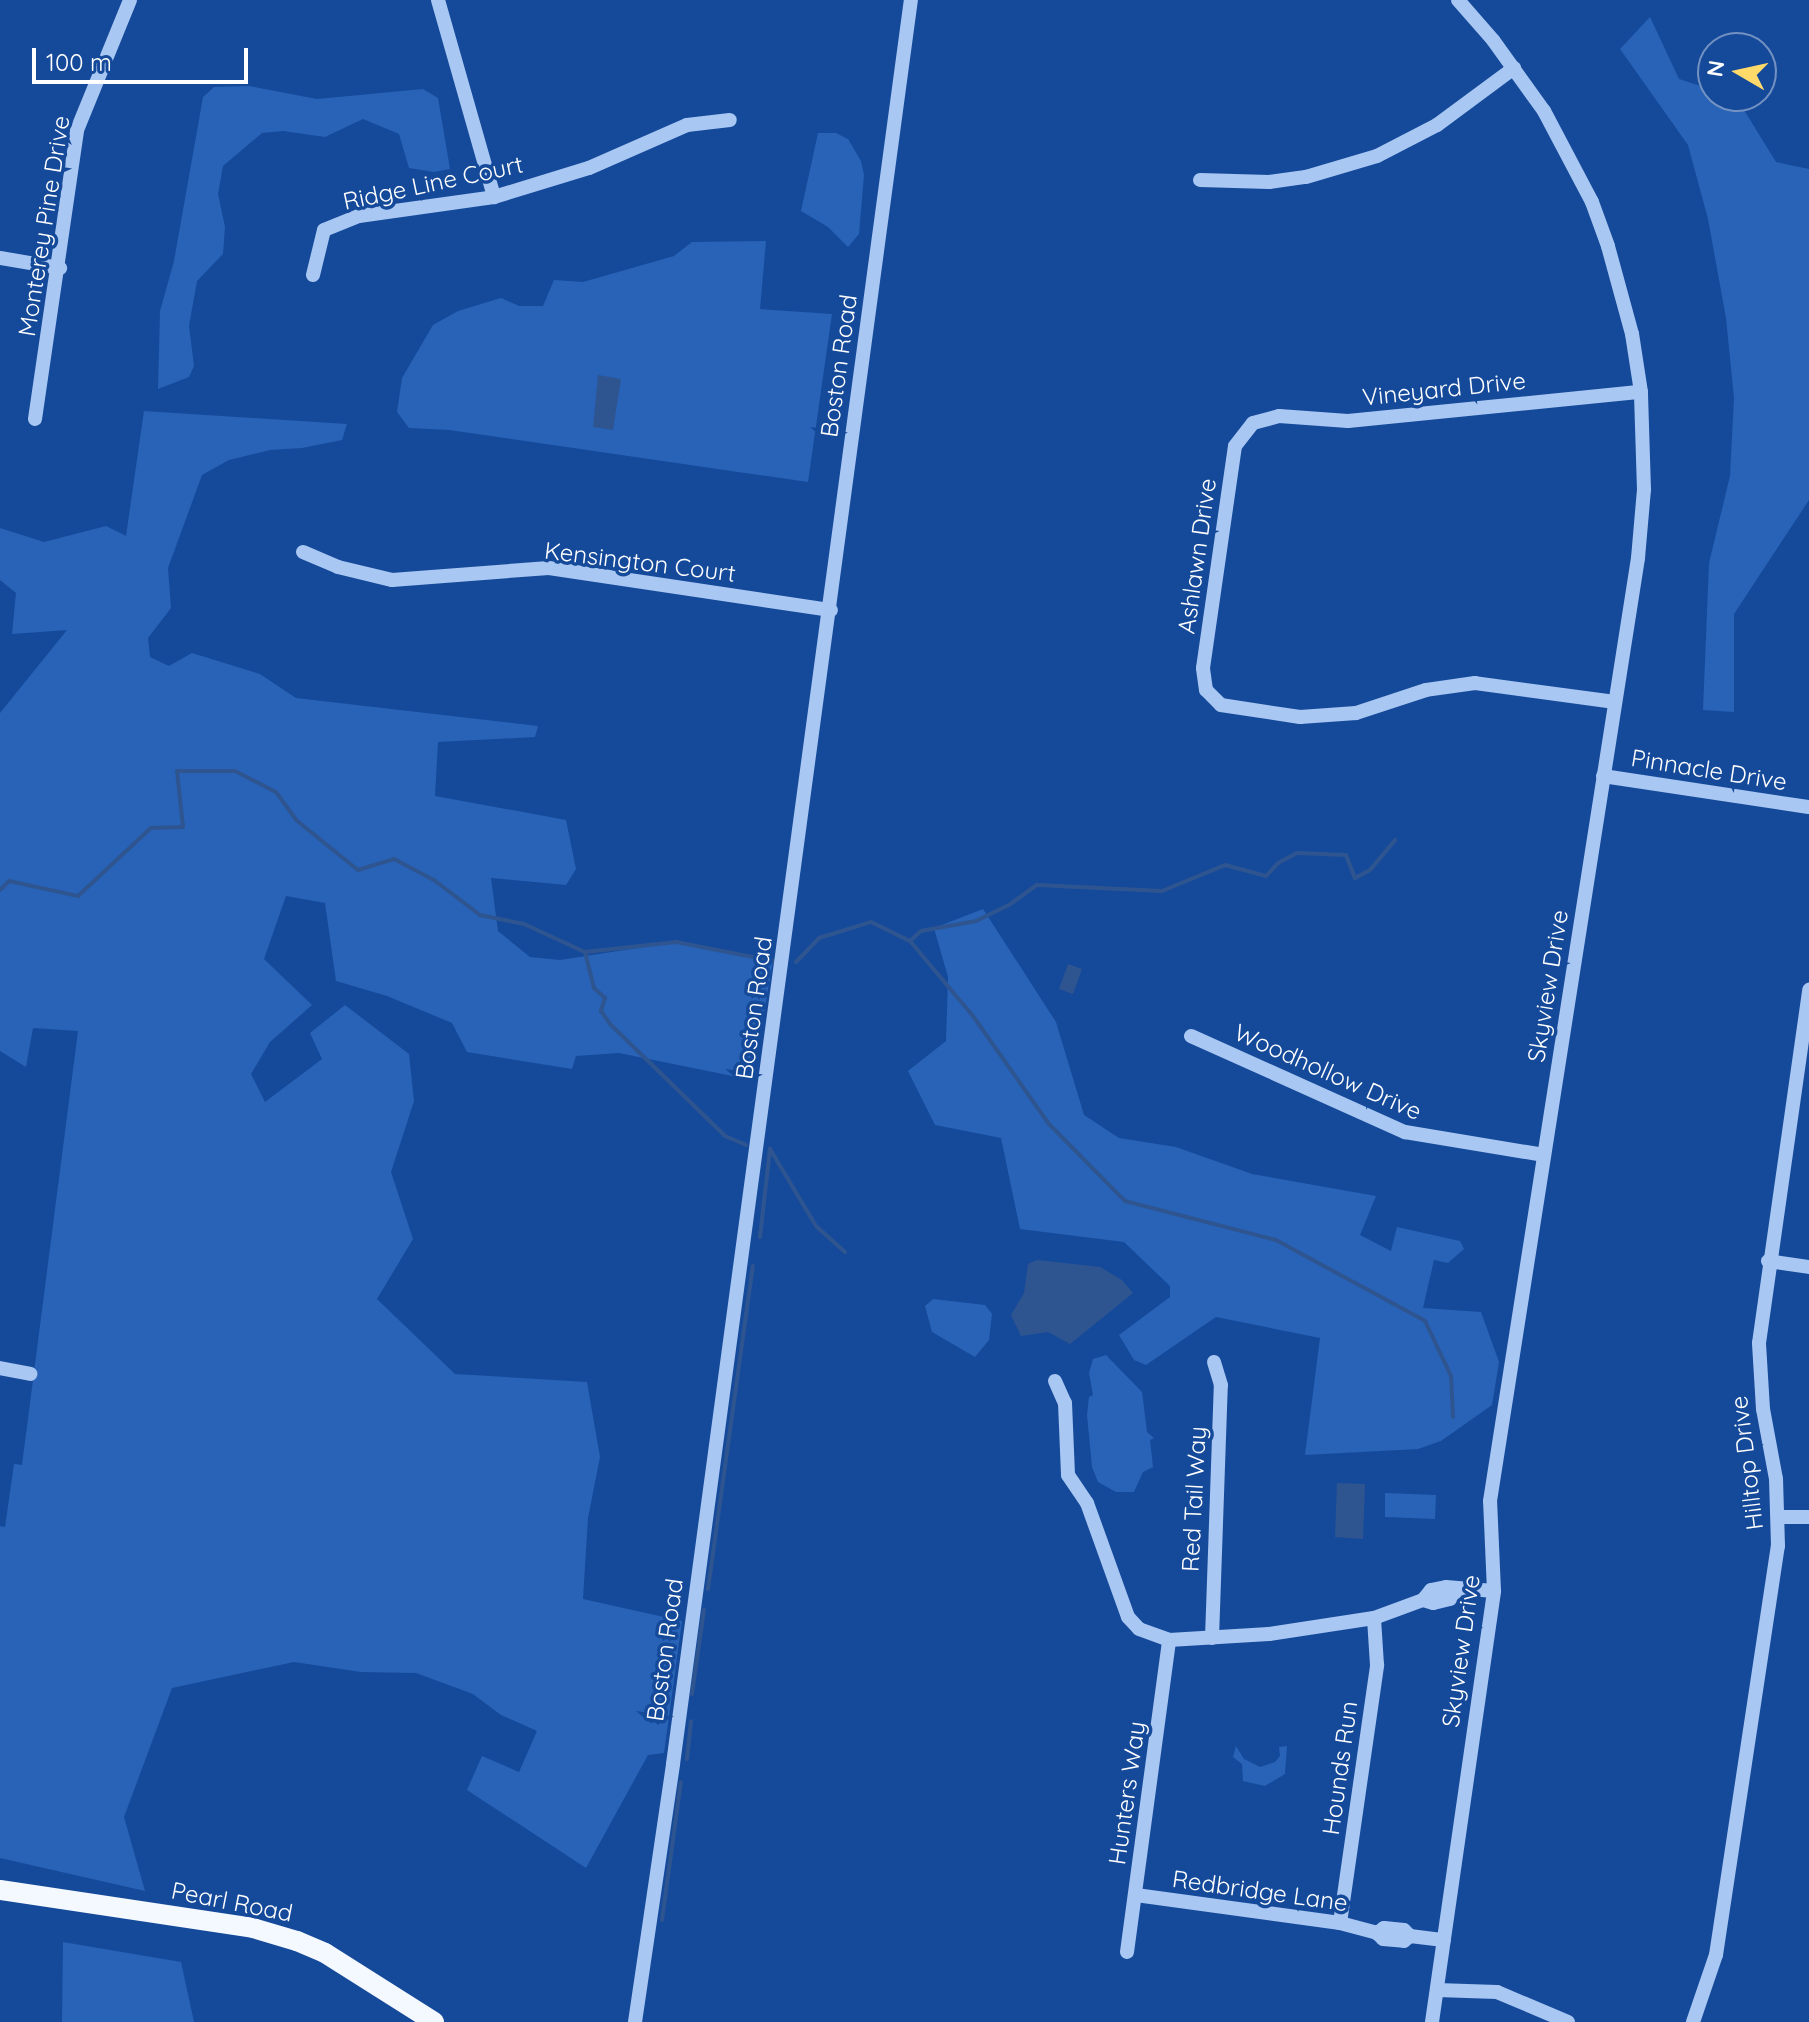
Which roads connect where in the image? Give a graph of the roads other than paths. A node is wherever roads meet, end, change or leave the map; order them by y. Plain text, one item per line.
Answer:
1 (130, 0) edge
2 (438, 0) edge
3 (911, 0) edge
4 (1458, 0) edge
5 (1514, 68) junction
6 (730, 120) dead end
7 (1200, 180) dead end
8 (494, 197) junction
9 (0, 258) edge
10 (60, 268) junction
11 (313, 275) dead end
12 (1641, 392) junction
13 (35, 419) dead end
14 (1253, 423) joint
15 (303, 552) dead end
16 (831, 610) junction
17 (1615, 702) junction
18 (1603, 776) junction
19 (1809, 807) edge
20 (1809, 990) edge
21 (1191, 1036) dead end
22 (1544, 1155) junction
23 (1768, 1261) junction
24 (1809, 1267) edge
25 (1214, 1362) dead end
26 (0, 1368) edge
27 (30, 1374) dead end
28 (1055, 1381) dead end
29 (1779, 1517) junction
30 (1809, 1517) edge
31 (1494, 1591) junction
32 (1374, 1618) junction
33 (1212, 1638) junction
34 (1169, 1640) junction
35 (0, 1890) edge
36 (1136, 1895) junction
37 (1340, 1923) junction
38 (1444, 1940) junction
39 (1127, 1952) dead end
40 (1437, 1990) junction
41 (434, 2022) edge
42 (635, 2022) edge
43 (1432, 2022) edge
44 (1568, 2022) edge
45 (1693, 2022) edge

1 - 10 street, Monterey Pine Drive
2 - 8 street
3 - 16 street, Boston Road
4 - 5 street, Skyview Drive
5 - 7 street
5 - 12 street, Skyview Drive
6 - 8 street, Ridge Line Court
8 - 11 street, Ridge Line Court
9 - 10 street
10 - 13 street, Monterey Pine Drive
12 - 14 street, Vineyard Drive
12 - 17 street, Skyview Drive
14 - 17 street, Ashlawn Drive
15 - 16 street, Kensington Court
16 - 42 street, Boston Road
17 - 18 street, Skyview Drive
18 - 19 street, Pinnacle Drive
18 - 22 street, Skyview Drive
20 - 23 street, Hilltop Drive
21 - 22 street, Woodhollow Drive
22 - 31 street, Skyview Drive
23 - 24 street
23 - 29 street, Hilltop Drive
25 - 33 street, Red Tail Way
26 - 27 street
28 - 34 street
29 - 30 street
29 - 45 street, Hilltop Drive
31 - 32 street
31 - 38 street, Skyview Drive
32 - 33 street
32 - 37 street, Hounds Run
33 - 34 street
34 - 36 street, Hunters Way
35 - 41 main road, Pearl Road
36 - 37 street, Redbridge Lane
36 - 39 street, Hunters Way
37 - 38 street, Redbridge Lane
38 - 40 street, Skyview Drive
40 - 43 street, Skyview Drive
40 - 44 street

